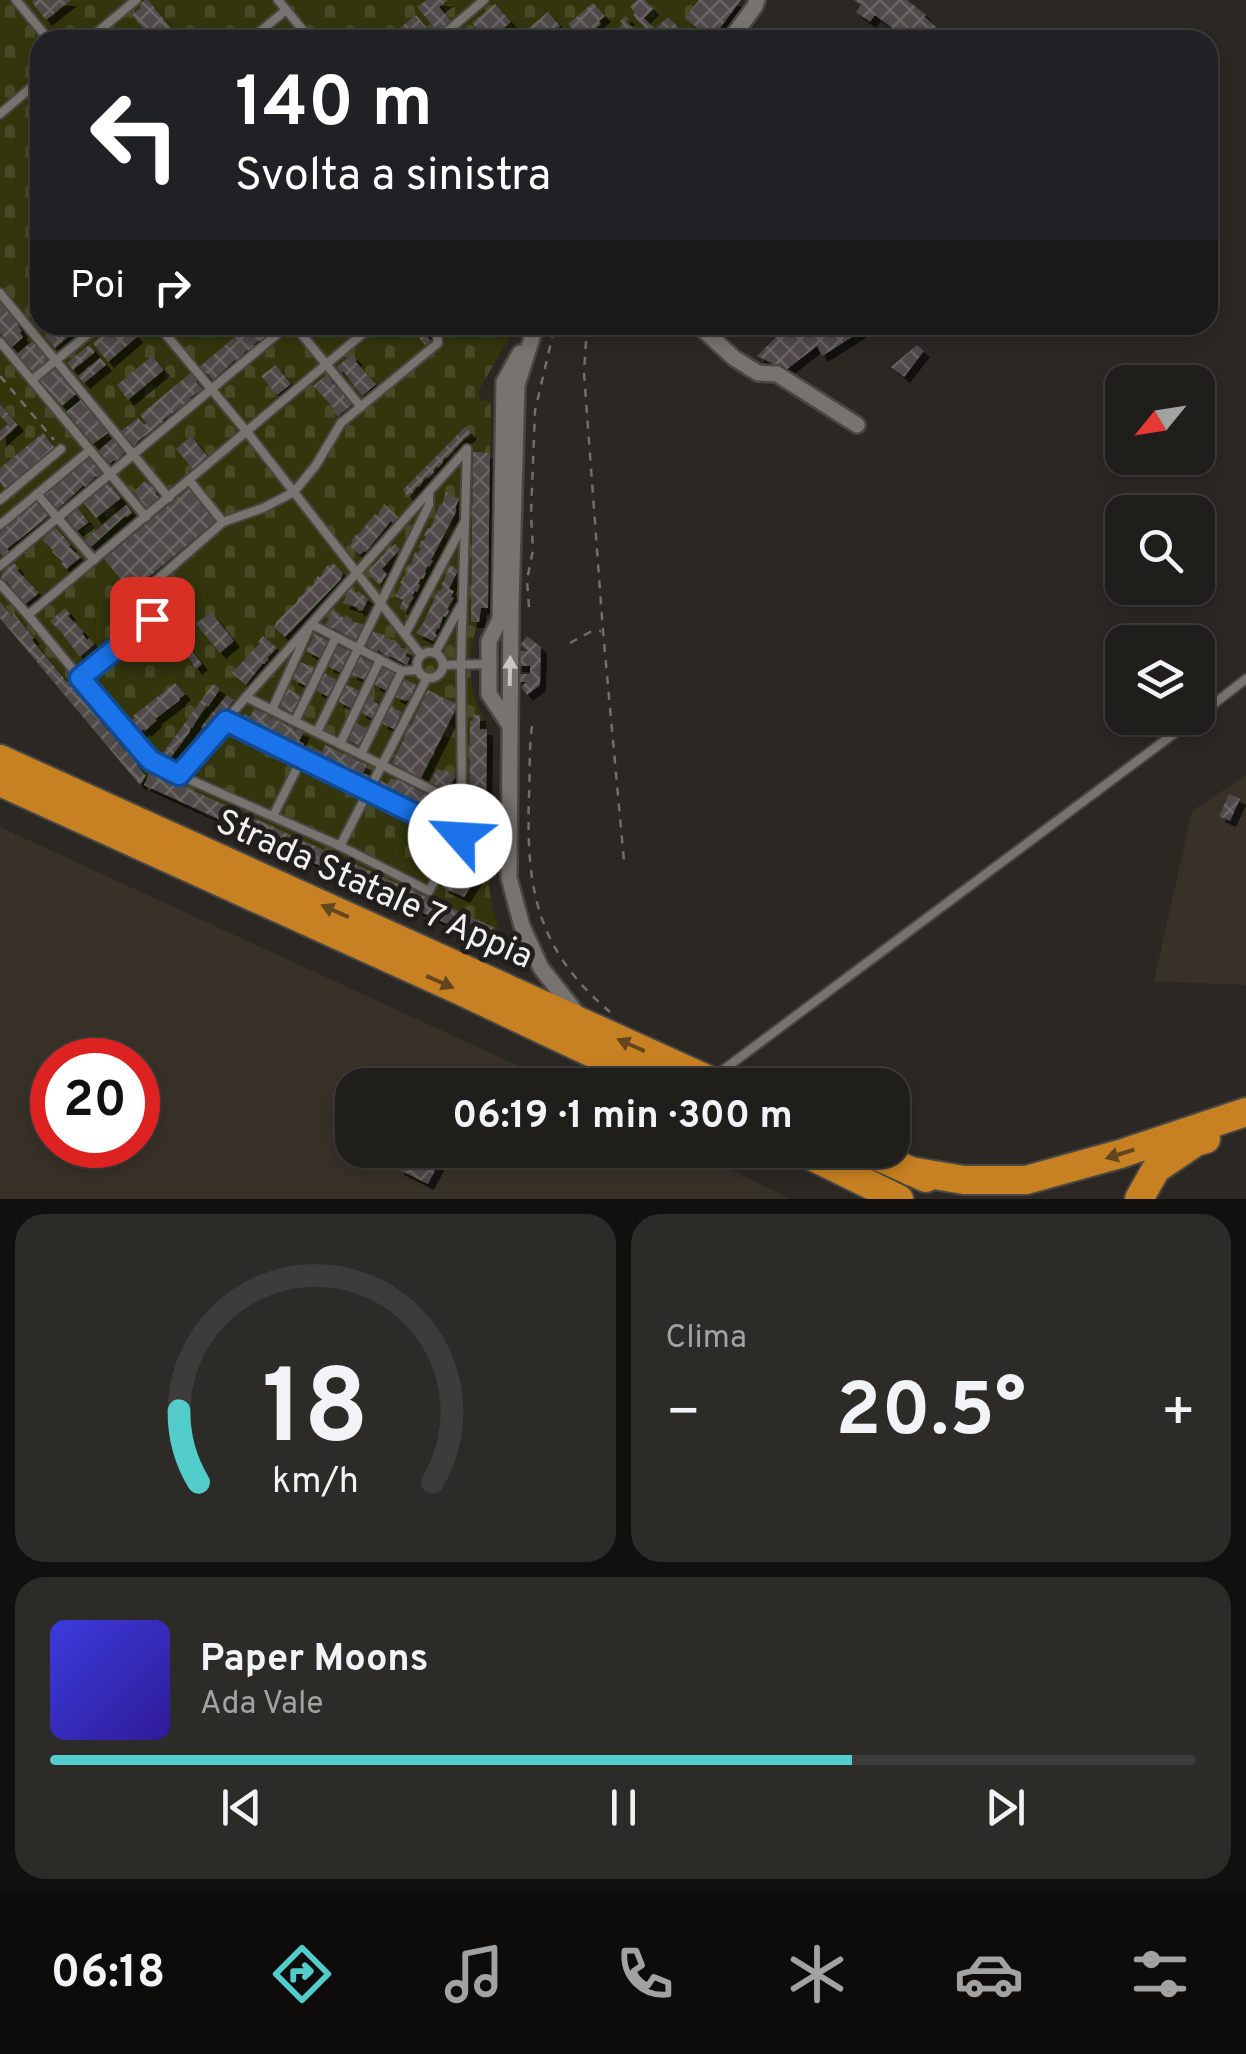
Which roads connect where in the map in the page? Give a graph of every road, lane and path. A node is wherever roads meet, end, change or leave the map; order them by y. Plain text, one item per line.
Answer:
1 (16, 0) edge
2 (136, 0) edge
3 (278, 0) edge
4 (484, 0) edge
5 (757, 0) edge
6 (286, 10) junction
7 (41, 30) edge
8 (100, 30) edge
9 (262, 30) edge
10 (303, 30) edge
11 (449, 30) edge
12 (737, 30) edge
13 (30, 88) edge
14 (0, 114) edge
15 (0, 293) edge
16 (30, 330) edge
17 (34, 335) edge
18 (87, 335) edge
19 (166, 335) edge
20 (278, 335) edge
21 (300, 335) edge
22 (361, 335) edge
23 (437, 335) edge
24 (530, 335) edge
25 (532, 335) edge
26 (553, 335) edge
27 (586, 335) edge
28 (709, 335) edge
29 (0, 342) edge
30 (55, 361) junction
31 (327, 364) junction
32 (0, 376) edge
33 (32, 380) junction
34 (211, 389) junction
35 (361, 407) junction
36 (857, 425) dead end
37 (246, 432) junction
38 (61, 448) joint
39 (90, 450) junction
40 (133, 454) junction
41 (110, 473) junction
42 (189, 480) junction
43 (294, 492) junction
44 (429, 492) junction
45 (37, 494) junction
46 (168, 498) junction
47 (0, 500) edge
48 (146, 516) junction
49 (57, 518) junction
50 (465, 521) junction
51 (223, 522) junction
52 (0, 525) edge
53 (94, 560) junction
54 (0, 566) edge
55 (357, 572) junction
56 (0, 584) edge
57 (381, 603) junction
58 (462, 603) junction
59 (530, 606) dead end
60 (28, 615) junction
61 (310, 624) junction
62 (603, 631) junction
63 (405, 634) junction
64 (336, 637) junction
65 (570, 643) dead end
66 (358, 648) junction
67 (435, 653) junction
68 (422, 655) junction
69 (380, 660) junction
70 (443, 664) junction
71 (461, 664) junction
72 (489, 664) junction
73 (418, 670) junction
74 (402, 671) junction
75 (80, 678) junction
76 (427, 678) junction
77 (1246, 679) edge
78 (246, 697) junction
79 (1215, 702) edge
80 (272, 710) junction
81 (226, 721) junction
82 (294, 721) junction
83 (510, 726) junction
84 (532, 726) dead end
85 (317, 732) junction
86 (1171, 735) edge
87 (340, 744) junction
88 (361, 754) junction
89 (302, 758) junction
90 (0, 759) edge
91 (383, 765) junction
92 (179, 775) junction
93 (0, 782) edge
94 (370, 791) junction
95 (462, 805) junction
96 (273, 816) junction
97 (460, 836) junction
98 (340, 846) junction
99 (624, 861) dead end
100 (599, 1019) junction
101 (624, 1068) edge
102 (701, 1068) edge
103 (735, 1068) edge
104 (1246, 1112) edge
105 (1246, 1126) edge
106 (831, 1168) edge
107 (836, 1168) edge
108 (903, 1168) edge
109 (910, 1171) junction
110 (880, 1199) edge
111 (899, 1199) edge
112 (972, 1199) edge
113 (1139, 1199) edge

1 - 7 lane
2 - 8 lane
3 - 6 lane
4 - 11 lane
5 - 12 street
6 - 9 lane
6 - 10 lane
13 - 14 lane
15 - 16 lane
17 - 30 lane
18 - 30 lane
19 - 34 lane
20 - 34 lane
21 - 31 lane
22 - 31 lane
23 - 35 lane
24 - 72 street
83 -> 25 street
26 - 59 path
27 - 62 path
28 - 36 street
29 - 33 lane
30 - 33 lane
30 - 40 lane
31 - 35 lane
31 - 37 lane
32 - 38 path
33 - 39 lane
34 - 37 lane
34 - 40 lane
35 - 43 lane
37 - 42 lane
37 - 43 lane
38 - 47 lane
39 - 41 lane
39 - 45 lane
40 - 41 lane
40 - 46 lane
41 - 48 lane
41 - 49 lane
42 - 46 lane
42 - 51 lane
43 - 51 lane
43 - 55 lane
44 - 50 lane
44 - 55 lane
44 - 57 lane
45 - 49 lane
45 - 52 lane
46 - 48 lane
48 - 53 lane
49 - 53 lane
49 - 54 lane
50 - 58 lane
50 - 63 lane
51 - 75 lane
53 - 60 lane
55 - 57 lane
55 - 61 lane
56 - 60 lane
57 - 63 lane
57 - 66 lane
58 - 67 lane
58 - 71 lane
60 - 75 lane
61 - 64 lane
61 - 78 lane
61 - 80 lane
62 - 65 path
62 - 99 path
63 - 68 lane
64 - 66 lane
64 - 82 lane
66 - 69 lane
66 - 85 lane
67 - 68 lane
67 - 70 lane
68 - 73 lane
69 - 74 lane
69 - 87 lane
70 - 71 lane
70 - 76 lane
71 - 72 lane
71 - 95 lane
72 - 83 street
73 - 74 lane
73 - 76 lane
74 - 88 lane
75 - 92 lane
76 - 91 lane
77 - 79 lane
78 - 80 lane
78 - 81 lane
80 - 82 lane
81 - 89 lane
81 - 92 lane
82 - 85 lane
83 - 100 street
84 - 100 path
85 - 87 lane
86 - 103 lane
87 - 88 lane
88 - 91 lane
89 - 94 lane
89 - 96 lane
100 -> 90 highway, Strada Statale 7 Appia
91 - 94 lane
91 - 95 lane
92 - 96 lane
93 -> 101 highway, Strada Statale 7 Appia
94 - 97 lane
94 - 98 lane
95 - 97 lane
96 - 98 lane
97 - 98 lane
102 -> 100 highway, Strada Statale 7 Appia
104 -> 109 highway
105 - 113 highway
106 - 110 highway
107 - 111 highway
108 - 109 highway
109 - 112 highway

